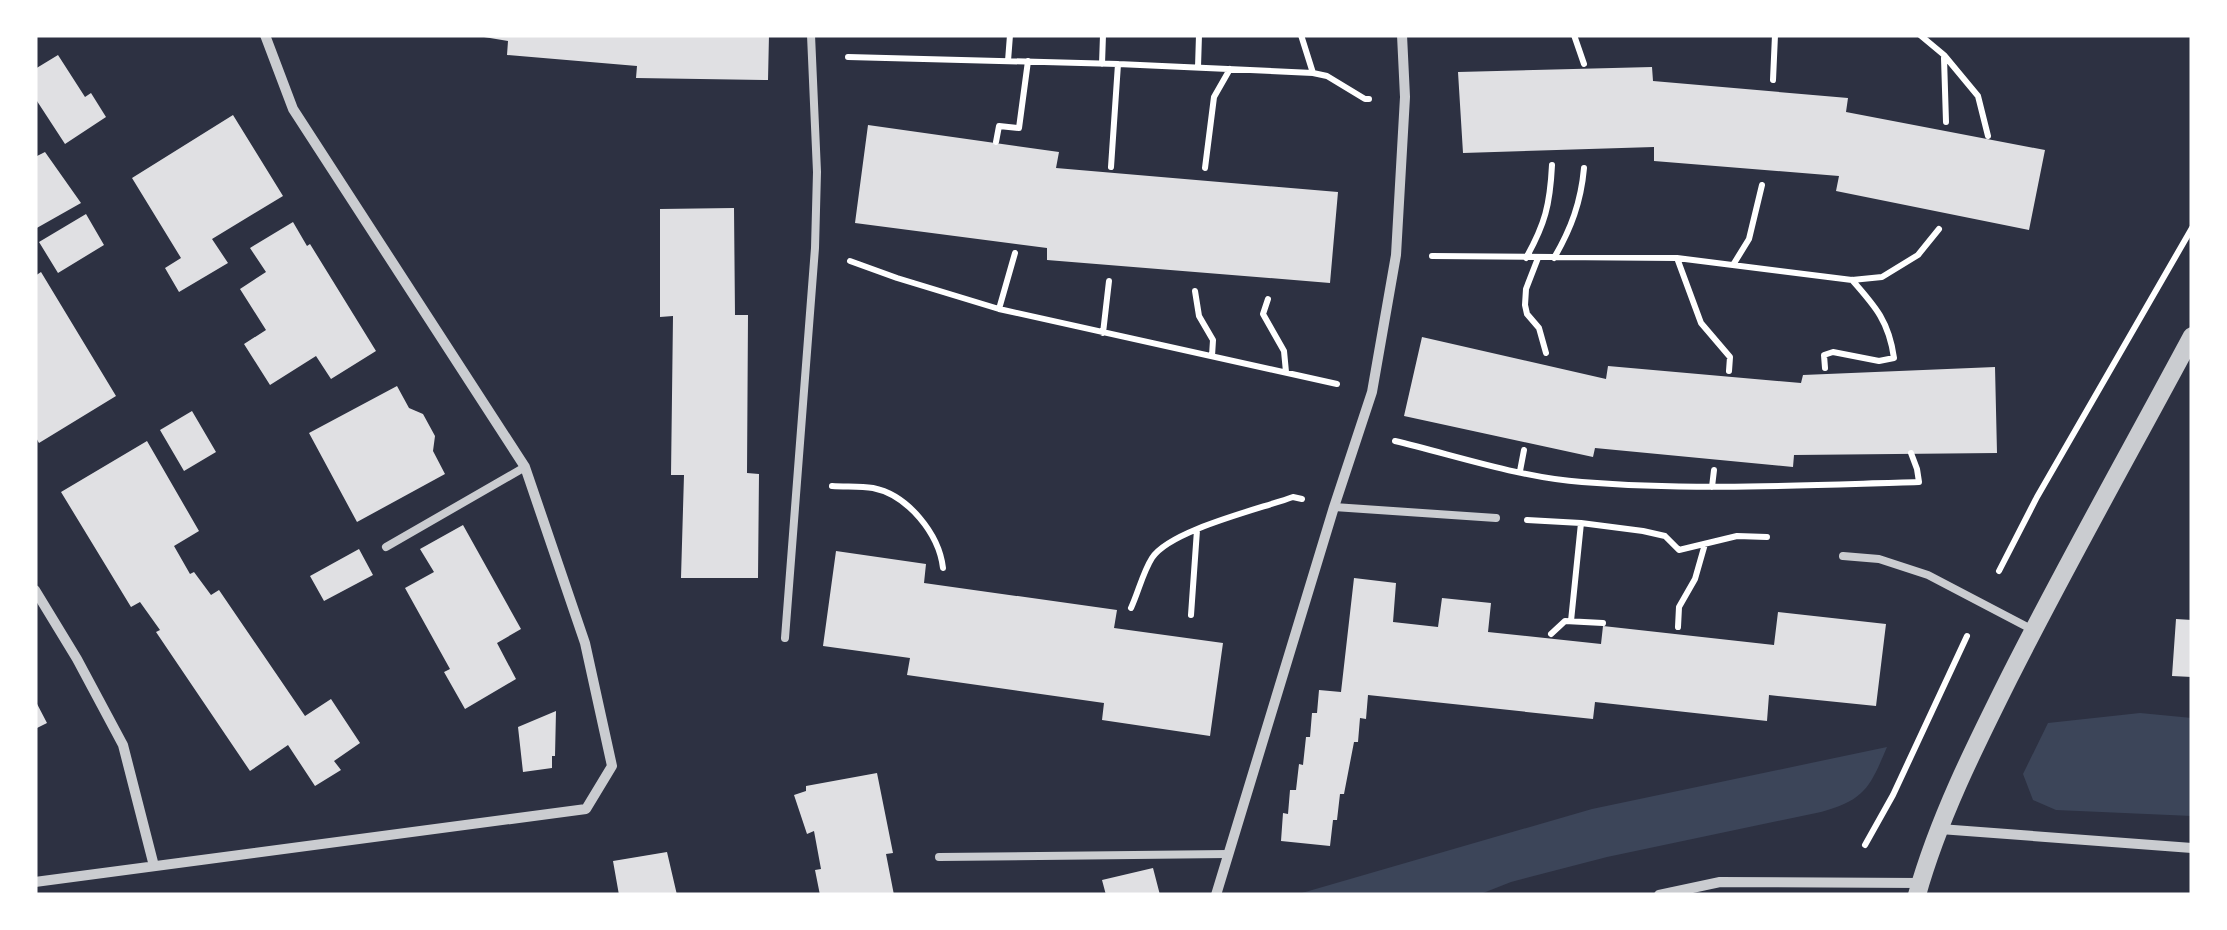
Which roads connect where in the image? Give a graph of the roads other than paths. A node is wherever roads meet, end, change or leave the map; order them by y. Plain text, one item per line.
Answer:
1 (265, 35) edge
2 (810, 35) edge
3 (1402, 35) edge
4 (2192, 336) edge
5 (525, 468) junction
6 (1334, 507) junction
7 (1496, 518) road end
8 (386, 547) dead end
9 (1844, 556) dead end
10 (35, 590) edge
11 (2033, 630) junction
12 (785, 638) dead end
13 (1940, 829) junction
14 (2192, 848) edge
15 (1228, 854) junction
16 (938, 857) dead end
17 (154, 866) junction
18 (35, 882) edge
19 (1918, 889) edge
20 (1216, 895) edge
21 (1659, 895) edge

1 - 5 street
2 - 12 lane
3 - 6 street
4 - 11 street
5 - 8 lane
5 - 17 street
6 - 7 lane
6 - 15 street
9 - 11 lane
10 - 17 street
11 - 13 street
13 - 14 street
13 - 19 street
15 - 16 lane
15 - 20 street
17 - 18 street
19 - 21 street

